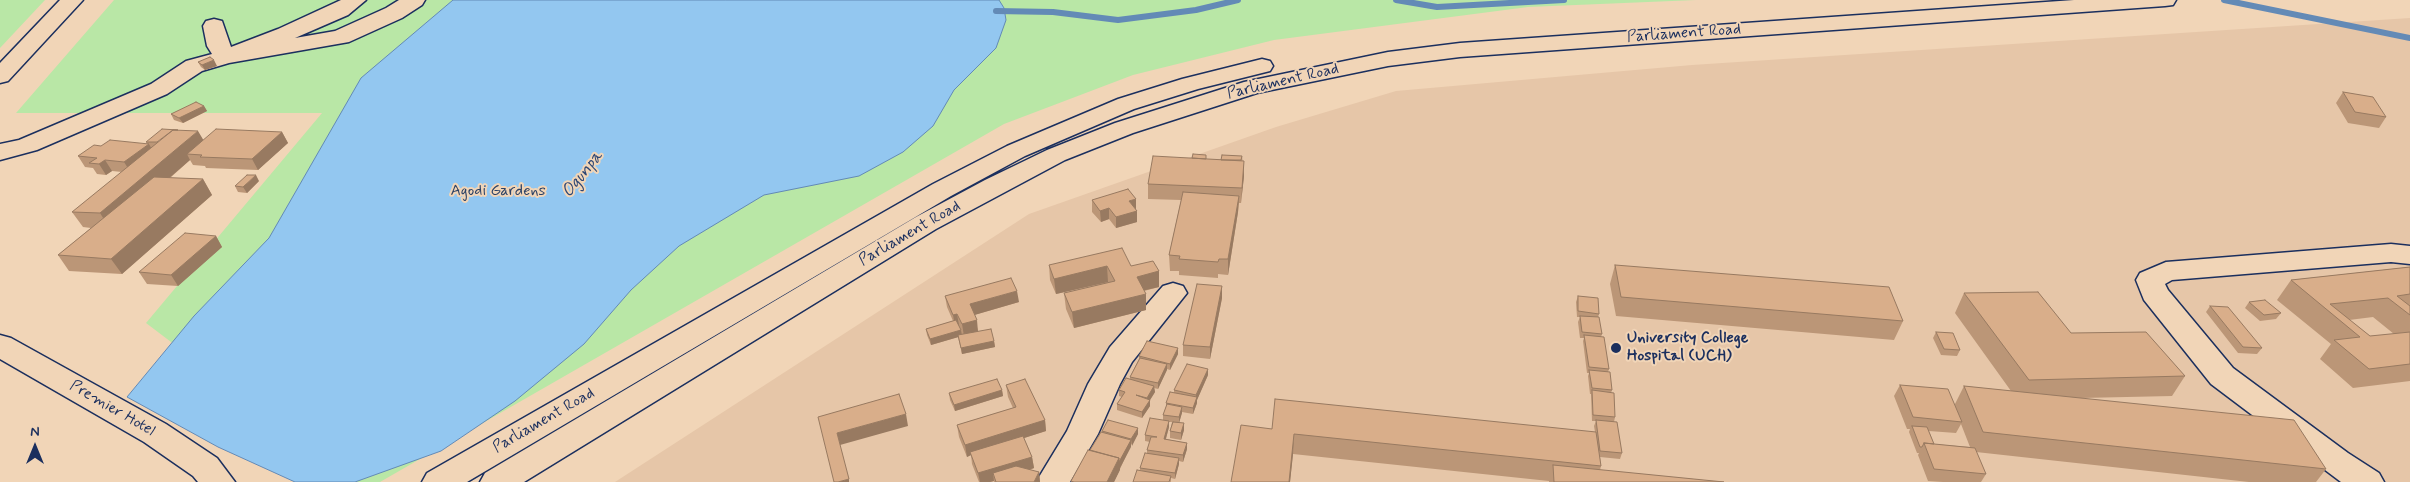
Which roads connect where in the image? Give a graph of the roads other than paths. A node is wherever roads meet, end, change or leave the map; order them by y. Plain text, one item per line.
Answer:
1 (72, 0) edge
2 (355, 0) edge
3 (414, 0) edge
4 (1955, 0) edge
5 (2165, 0) edge
6 (214, 26) dead end
7 (226, 57) junction
8 (0, 76) edge
9 (0, 152) edge
10 (2410, 255) edge
11 (1173, 293) dead end
12 (0, 345) edge
13 (218, 482) edge
14 (439, 482) edge
15 (497, 482) edge
16 (1053, 482) edge
17 (2367, 482) edge

1 - 8 main road
2 - 7 main road
3 - 7 main road
4 - 14 main road, Parliament Road
5 - 15 main road, Parliament Road
6 - 7 main road
7 - 9 main road
10 - 17 main road
11 - 16 main road
12 - 13 main road, Premier Hotel

